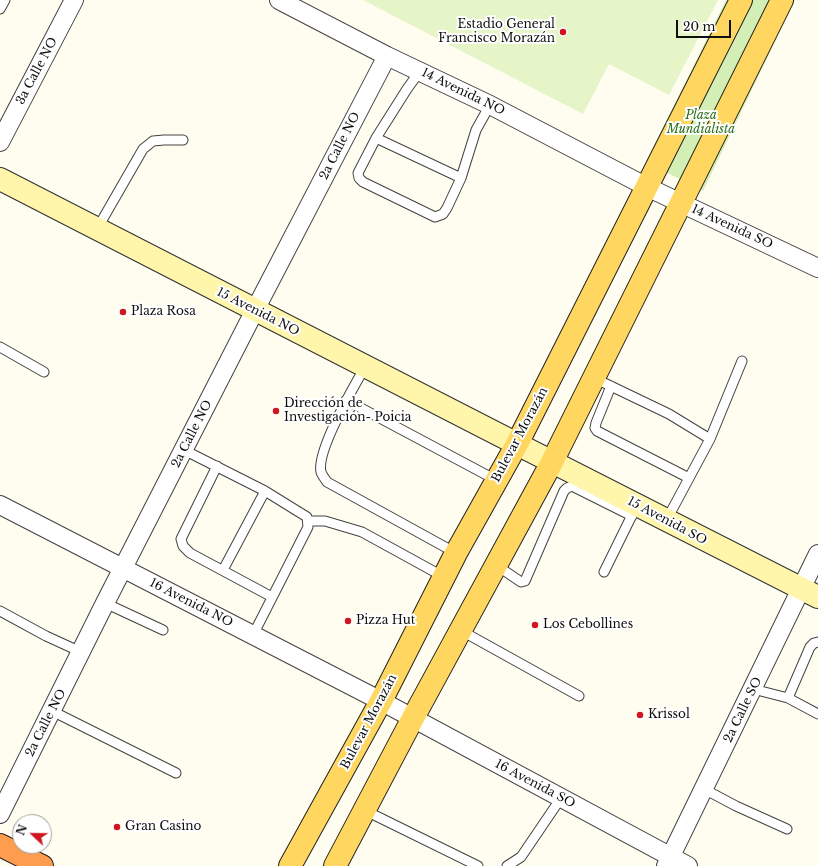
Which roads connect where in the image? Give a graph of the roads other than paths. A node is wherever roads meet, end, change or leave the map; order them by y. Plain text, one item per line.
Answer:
1 (5, 0) edge
2 (74, 0) edge
3 (279, 0) edge
4 (741, 0) edge
5 (782, 0) edge
6 (0, 9) edge
7 (387, 56) junction
8 (420, 71) junction
9 (490, 105) junction
10 (2, 132) edge
11 (376, 138) junction
12 (183, 140) dead end
13 (461, 178) junction
14 (0, 179) edge
15 (647, 187) junction
16 (682, 203) junction
17 (97, 229) junction
18 (818, 268) edge
19 (255, 310) junction
20 (0, 347) edge
21 (742, 361) dead end
22 (366, 367) junction
23 (44, 372) dead end
24 (602, 382) junction
25 (346, 400) junction
26 (710, 439) junction
27 (517, 444) junction
28 (184, 450) junction
29 (552, 462) junction
30 (217, 466) junction
31 (689, 478) junction
32 (496, 480) junction
33 (265, 491) junction
34 (0, 505) edge
35 (634, 510) junction
36 (308, 521) junction
37 (666, 521) junction
38 (456, 553) junction
39 (818, 554) edge
40 (496, 565) junction
41 (123, 569) junction
42 (223, 570) junction
43 (604, 572) dead end
44 (444, 577) junction
45 (809, 593) edge
46 (272, 597) junction
47 (105, 603) junction
48 (0, 611) edge
49 (163, 630) dead end
50 (460, 630) junction
51 (253, 635) junction
52 (818, 642) edge
53 (81, 652) junction
54 (753, 689) junction
55 (579, 696) dead end
56 (788, 698) junction
57 (381, 702) junction
58 (52, 711) junction
59 (818, 714) edge
60 (413, 718) junction
61 (176, 772) dead end
62 (704, 789) junction
63 (561, 798) junction
64 (364, 810) junction
65 (0, 814) edge
66 (787, 829) dead end
67 (0, 845) edge
68 (668, 861) edge
69 (42, 866) edge
70 (290, 866) edge
71 (335, 866) edge
72 (478, 866) edge
73 (507, 866) edge
74 (688, 866) edge

1 - 6 lane
2 - 10 street, 3a Calle NO
3 - 7 street, 14 Avenida NO
4 - 15 main road, Bulevar Morazán
5 - 16 main road
7 - 8 street, 14 Avenida NO
7 - 19 street, 2a Calle NO
8 - 9 street, 14 Avenida NO
8 - 11 lane
9 - 13 lane
9 - 15 street, 14 Avenida NO
11 - 13 lane
11 - 13 lane
12 - 17 lane
14 - 17 street, 15 Avenida NO
15 - 16 street, 14 Avenida SO
15 - 27 main road, Bulevar Morazán
16 - 18 street, 14 Avenida SO
16 - 24 main road
17 - 19 street, 15 Avenida NO
19 - 22 street, 15 Avenida NO
19 - 28 street, 2a Calle NO
20 - 23 lane
21 - 26 lane
22 - 25 lane
22 - 27 street, 15 Avenida NO
24 - 26 lane
24 - 29 main road
24 - 31 lane
25 - 32 lane
25 - 38 lane
26 - 31 lane
27 - 29 street, 15 Avenida SO
27 - 32 main road, Bulevar Morazán
28 - 30 lane
28 - 41 street, 2a Calle NO
29 - 35 street, 15 Avenida SO
29 - 40 main road
30 - 33 lane
30 - 42 lane
31 - 37 lane
32 - 38 main road, Bulevar Morazán
33 - 36 lane
33 - 42 lane
34 - 41 street, 16 Avenida NO
35 - 37 street, 15 Avenida SO
35 - 40 lane
35 - 43 lane
36 - 44 lane
36 - 46 lane
37 - 45 street, 15 Avenida SO
38 - 44 main road, Bulevar Morazán
39 - 45 street, 2a Calle SO
40 - 50 main road
41 - 47 street, 2a Calle NO
41 - 51 street, 16 Avenida NO
42 - 46 lane
44 - 57 main road, Bulevar Morazán
45 - 54 street, 2a Calle SO
46 - 51 lane
47 - 49 lane
47 - 53 street, 2a Calle NO
48 - 53 lane
50 - 55 lane
50 - 60 main road
51 - 57 street, 16 Avenida NO
52 - 56 lane
53 - 58 street, 2a Calle NO
54 - 56 lane
54 - 62 street, 2a Calle SO
56 - 59 lane
57 - 60 street, 16 Avenida SO
57 - 70 main road, Bulevar Morazán
58 - 61 lane
58 - 65 street, 2a Calle NO
60 - 63 street, 16 Avenida SO
60 - 64 main road
62 - 66 lane
62 - 68 street, 2a Calle SO
63 - 68 street, 16 Avenida SO
63 - 73 lane
64 - 71 main road
64 - 72 lane
67 - 69 highway
68 - 74 street, 16 Avenida SO

